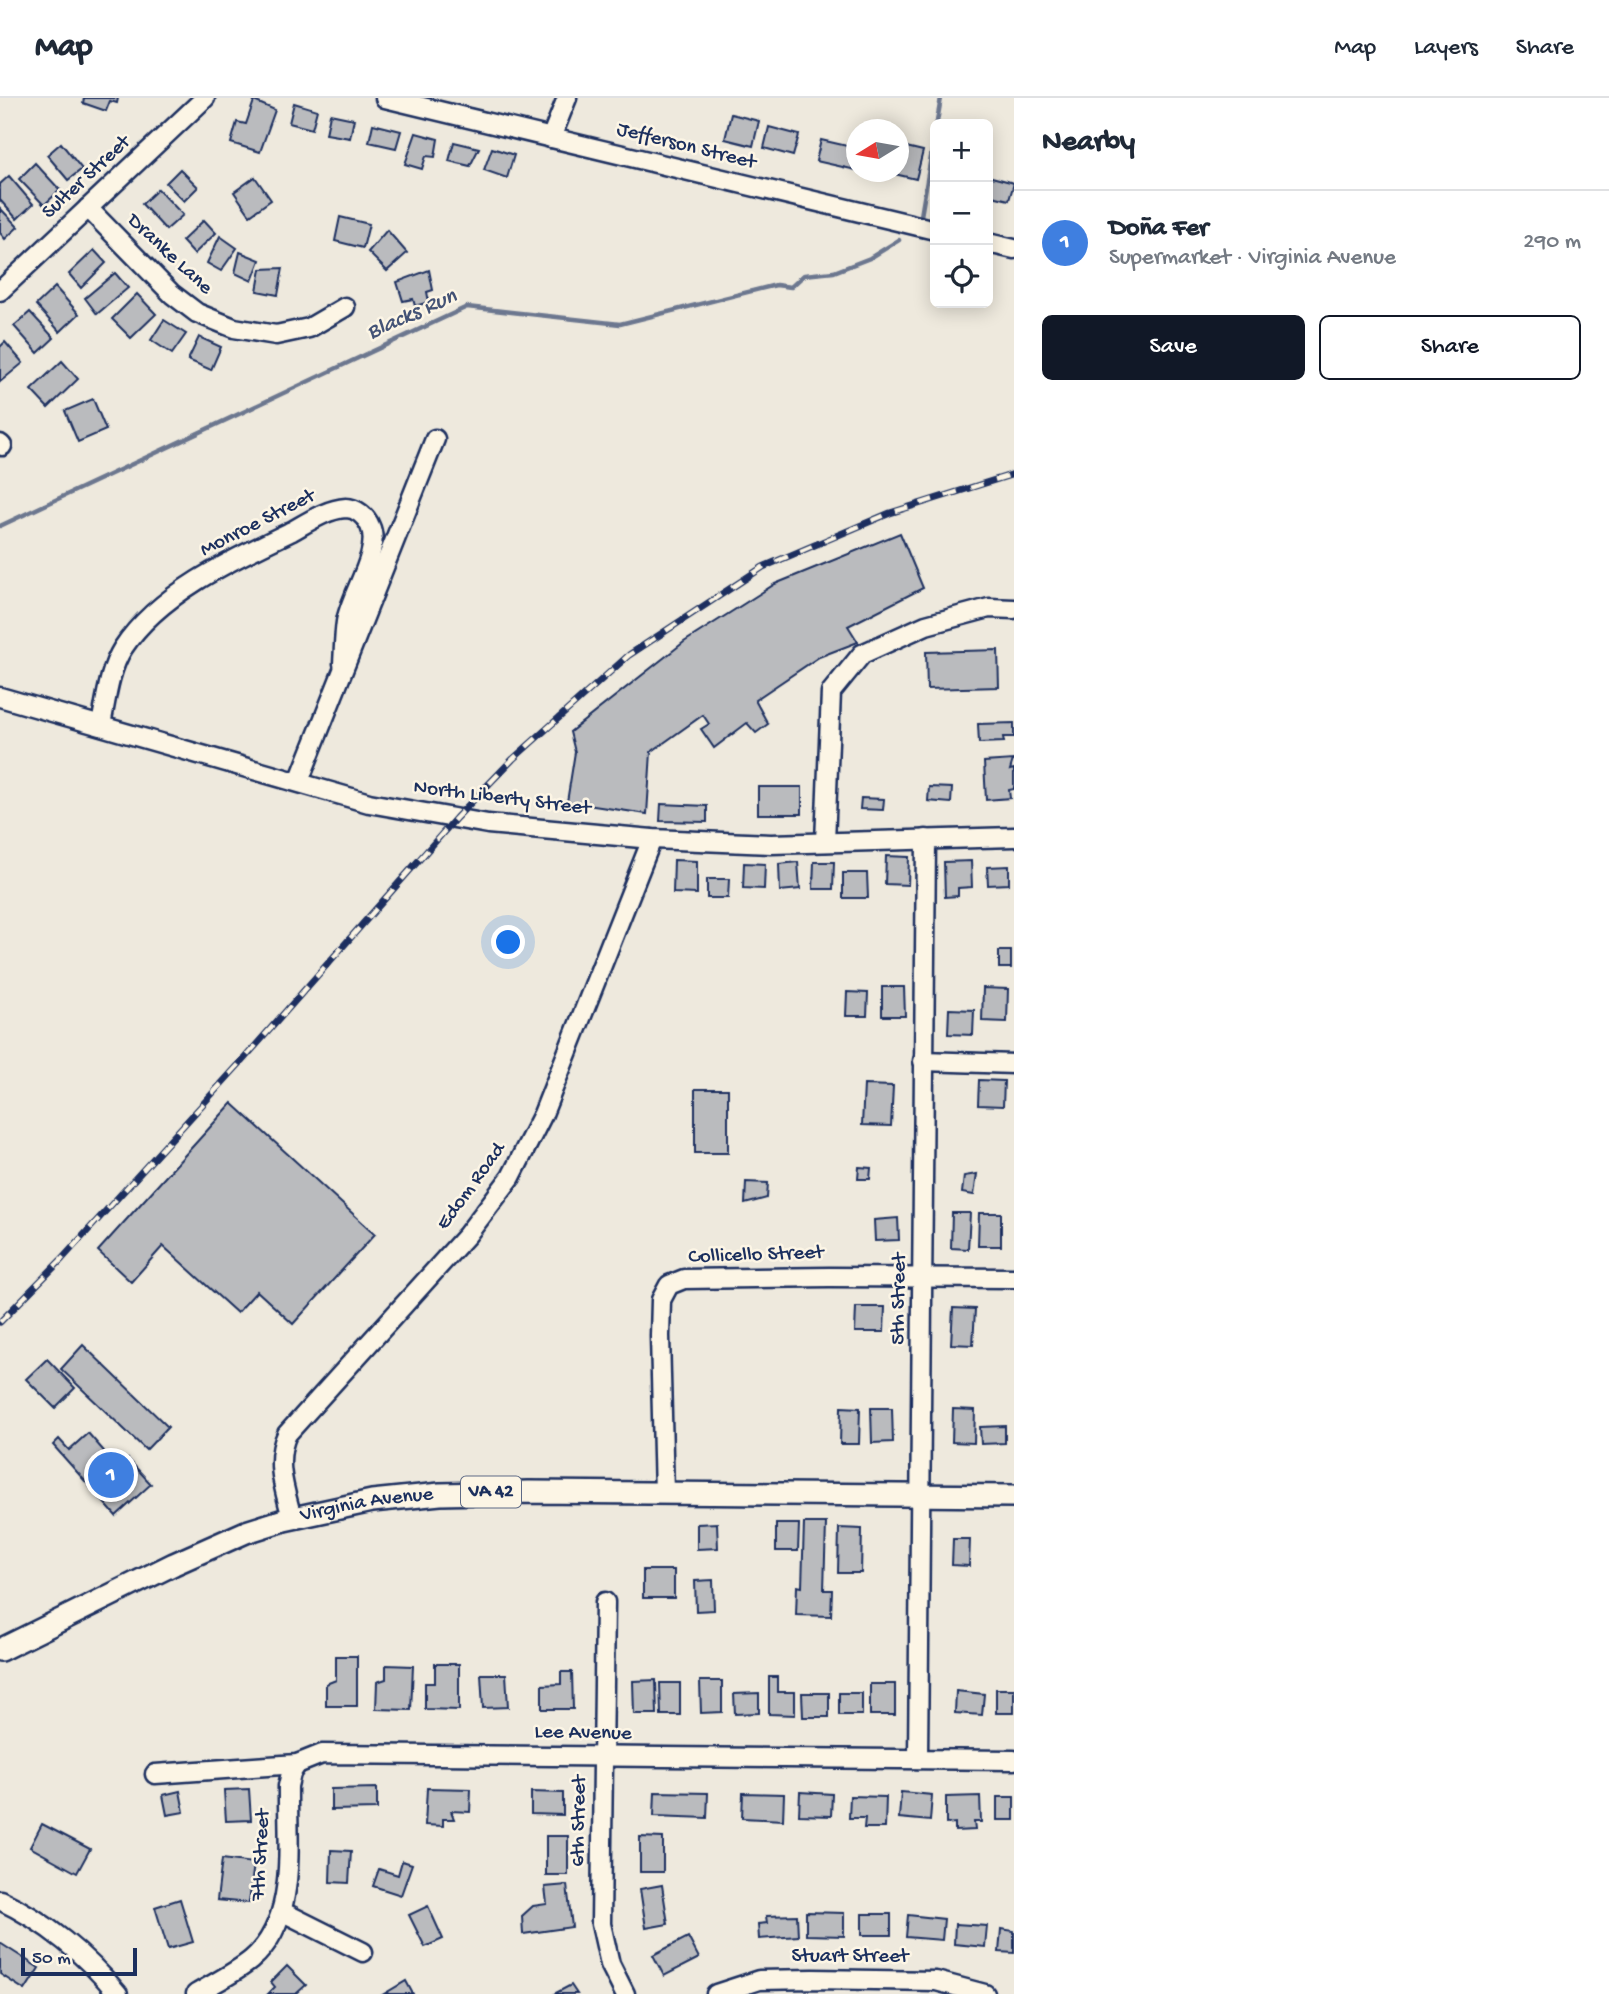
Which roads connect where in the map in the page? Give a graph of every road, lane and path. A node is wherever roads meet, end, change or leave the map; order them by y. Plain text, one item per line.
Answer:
1 (205, 98) edge
2 (385, 98) edge
3 (567, 98) edge
4 (551, 138) junction
5 (88, 208) junction
6 (930, 229) edge
7 (993, 244) edge
8 (1014, 249) edge
9 (0, 290) edge
10 (345, 307) dead end
11 (435, 439) dead end
12 (1014, 609) edge
13 (344, 664) junction
14 (0, 697) edge
15 (101, 725) junction
16 (299, 781) junction
17 (1014, 837) edge
18 (652, 839) junction
19 (926, 839) junction
20 (825, 842) junction
21 (923, 1061) junction
22 (1014, 1064) edge
23 (923, 1278) junction
24 (1014, 1278) edge
25 (664, 1494) junction
26 (920, 1495) junction
27 (1014, 1496) edge
28 (292, 1518) junction
29 (605, 1602) dead end
30 (0, 1650) edge
31 (603, 1757) junction
32 (918, 1759) junction
33 (1014, 1760) edge
34 (297, 1764) junction
35 (155, 1774) dead end
36 (0, 1900) edge
37 (283, 1912) junction
38 (363, 1952) dead end
39 (118, 1994) edge
40 (196, 1994) edge
41 (625, 1994) edge
42 (716, 1994) edge
43 (985, 1994) edge

1 - 5 street, Sulter Street
2 - 4 street, Jefferson Street
3 - 4 street
4 - 6 street, Jefferson Street
5 - 9 street, Sulter Street
5 - 10 street, Dranke Lane
7 - 8 street
11 - 13 street, Monroe Street
12 - 20 street
13 - 15 street, Monroe Street
13 - 16 street, Monroe Street
14 - 15 street, North Liberty Street
15 - 16 street, North Liberty Street
16 - 18 street, North Liberty Street
17 - 19 street, North Liberty Street
18 - 20 street, North Liberty Street
18 - 28 street, Edom Road
19 - 20 street, North Liberty Street
19 - 21 street, 5th Street
21 - 22 street
21 - 23 street, 5th Street
23 - 24 street, Collicello Street
23 - 25 street, Collicello Street
23 - 26 street, 5th Street
25 - 26 main road, Virginia Avenue / VA 42
25 - 28 main road, Virginia Avenue / VA 42
26 - 27 main road, Virginia Avenue / VA 42
26 - 32 street, 5th Street
28 - 30 main road, Virginia Avenue / VA 42
29 - 31 street, 6th Street
31 - 32 street, Lee Avenue
31 - 34 street, Lee Avenue
31 - 41 street, 6th Street
32 - 33 street, Lee Avenue
34 - 35 street, Lee Avenue
34 - 37 street, 7th Street
36 - 39 street
37 - 38 street
37 - 40 street, 7th Street
42 - 43 street, Stuart Street

